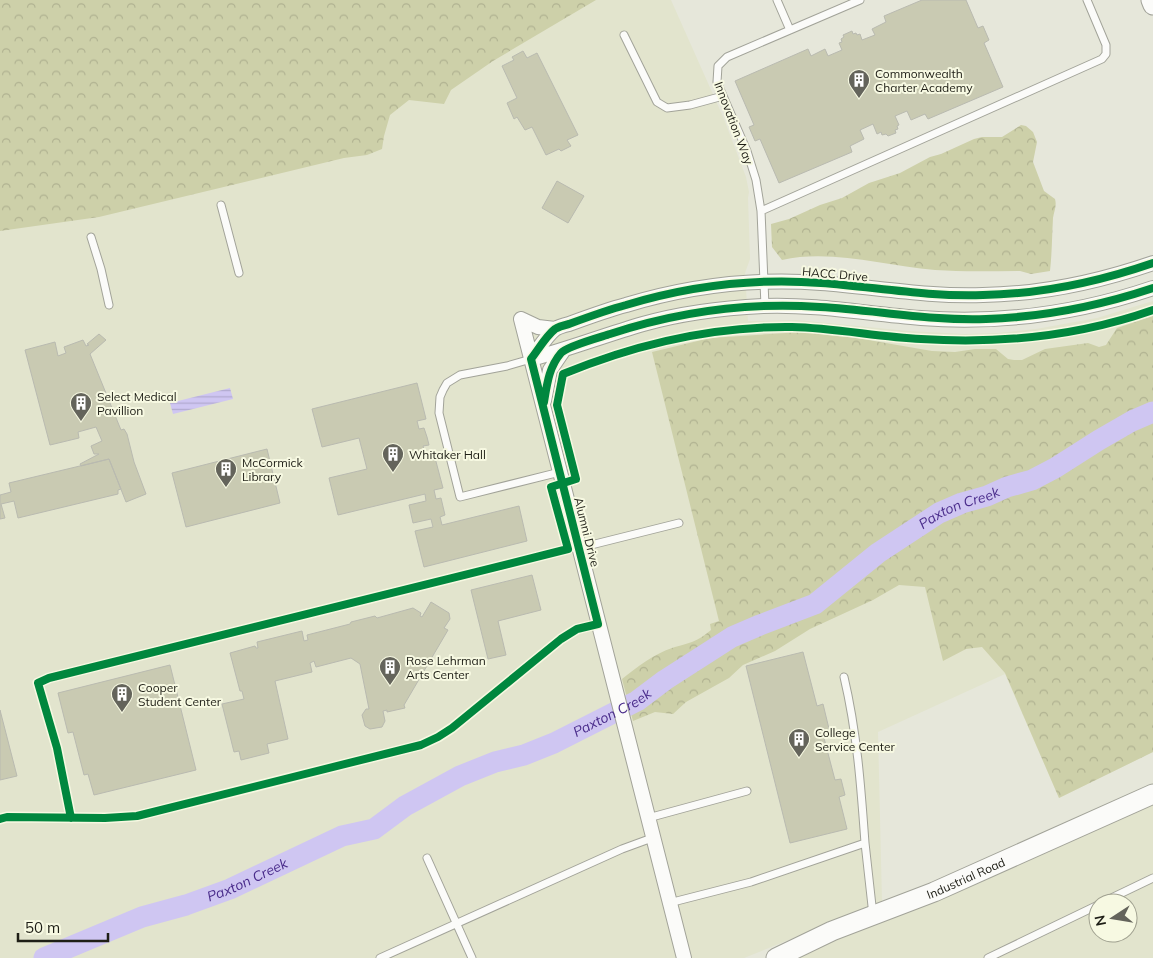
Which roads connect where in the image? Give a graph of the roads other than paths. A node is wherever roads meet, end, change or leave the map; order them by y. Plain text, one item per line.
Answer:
1 (777, 0) edge
2 (860, 0) edge
3 (1087, 0) edge
4 (1151, 0) edge
5 (1153, 5) edge
6 (790, 30) junction
7 (624, 35) dead end
8 (723, 96) junction
9 (221, 205) dead end
10 (761, 211) junction
11 (91, 237) dead end
12 (1153, 263) edge
13 (239, 273) dead end
14 (764, 282) junction
15 (1153, 288) edge
16 (109, 304) dead end
17 (765, 306) junction
18 (555, 329) junction
19 (563, 351) junction
20 (531, 359) junction
21 (543, 407) junction
22 (560, 472) junction
23 (679, 523) dead end
24 (579, 548) junction
25 (598, 624) junction
26 (844, 677) dead end
27 (747, 792) dead end
28 (1153, 794) edge
29 (648, 818) junction
30 (0, 819) edge
31 (652, 838) junction
32 (865, 843) junction
33 (427, 858) dead end
34 (1153, 878) edge
35 (1122, 893) edge
36 (669, 903) junction
37 (1088, 910) edge
38 (873, 915) junction
39 (456, 924) junction
40 (380, 958) edge
41 (472, 958) edge
42 (684, 958) edge
43 (776, 958) edge
44 (988, 958) edge

1 - 6 lane
2 - 6 lane, Innovation Way
3 - 10 lane
4 - 5 street
6 - 8 lane, Innovation Way
7 - 8 lane
8 - 10 lane, Innovation Way
9 - 13 lane
10 - 14 lane, Innovation Way
11 - 16 lane
12 - 14 street, HACC Drive
14 - 17 lane, Innovation Way
14 - 18 street, HACC Drive
15 - 17 street
17 - 19 street
18 - 20 street
18 - 20 street, Alumni Drive
19 - 20 street
19 - 21 street
20 - 21 street, Alumni Drive
20 - 22 lane
21 - 22 street, Alumni Drive
22 - 24 street, Alumni Drive
23 - 24 lane
24 - 25 street, Alumni Drive
25 - 29 street, Alumni Drive
25 - 30 lane
26 - 32 lane
27 - 29 lane
28 - 38 street, Industrial Road
29 - 31 street, Alumni Drive
31 - 36 street, Alumni Drive
31 - 39 lane
32 - 36 lane
32 - 38 lane
33 - 39 lane
34 - 35 lane
36 - 42 street, Alumni Drive
37 - 44 lane
38 - 43 street, Industrial Road
39 - 40 lane
39 - 41 lane

